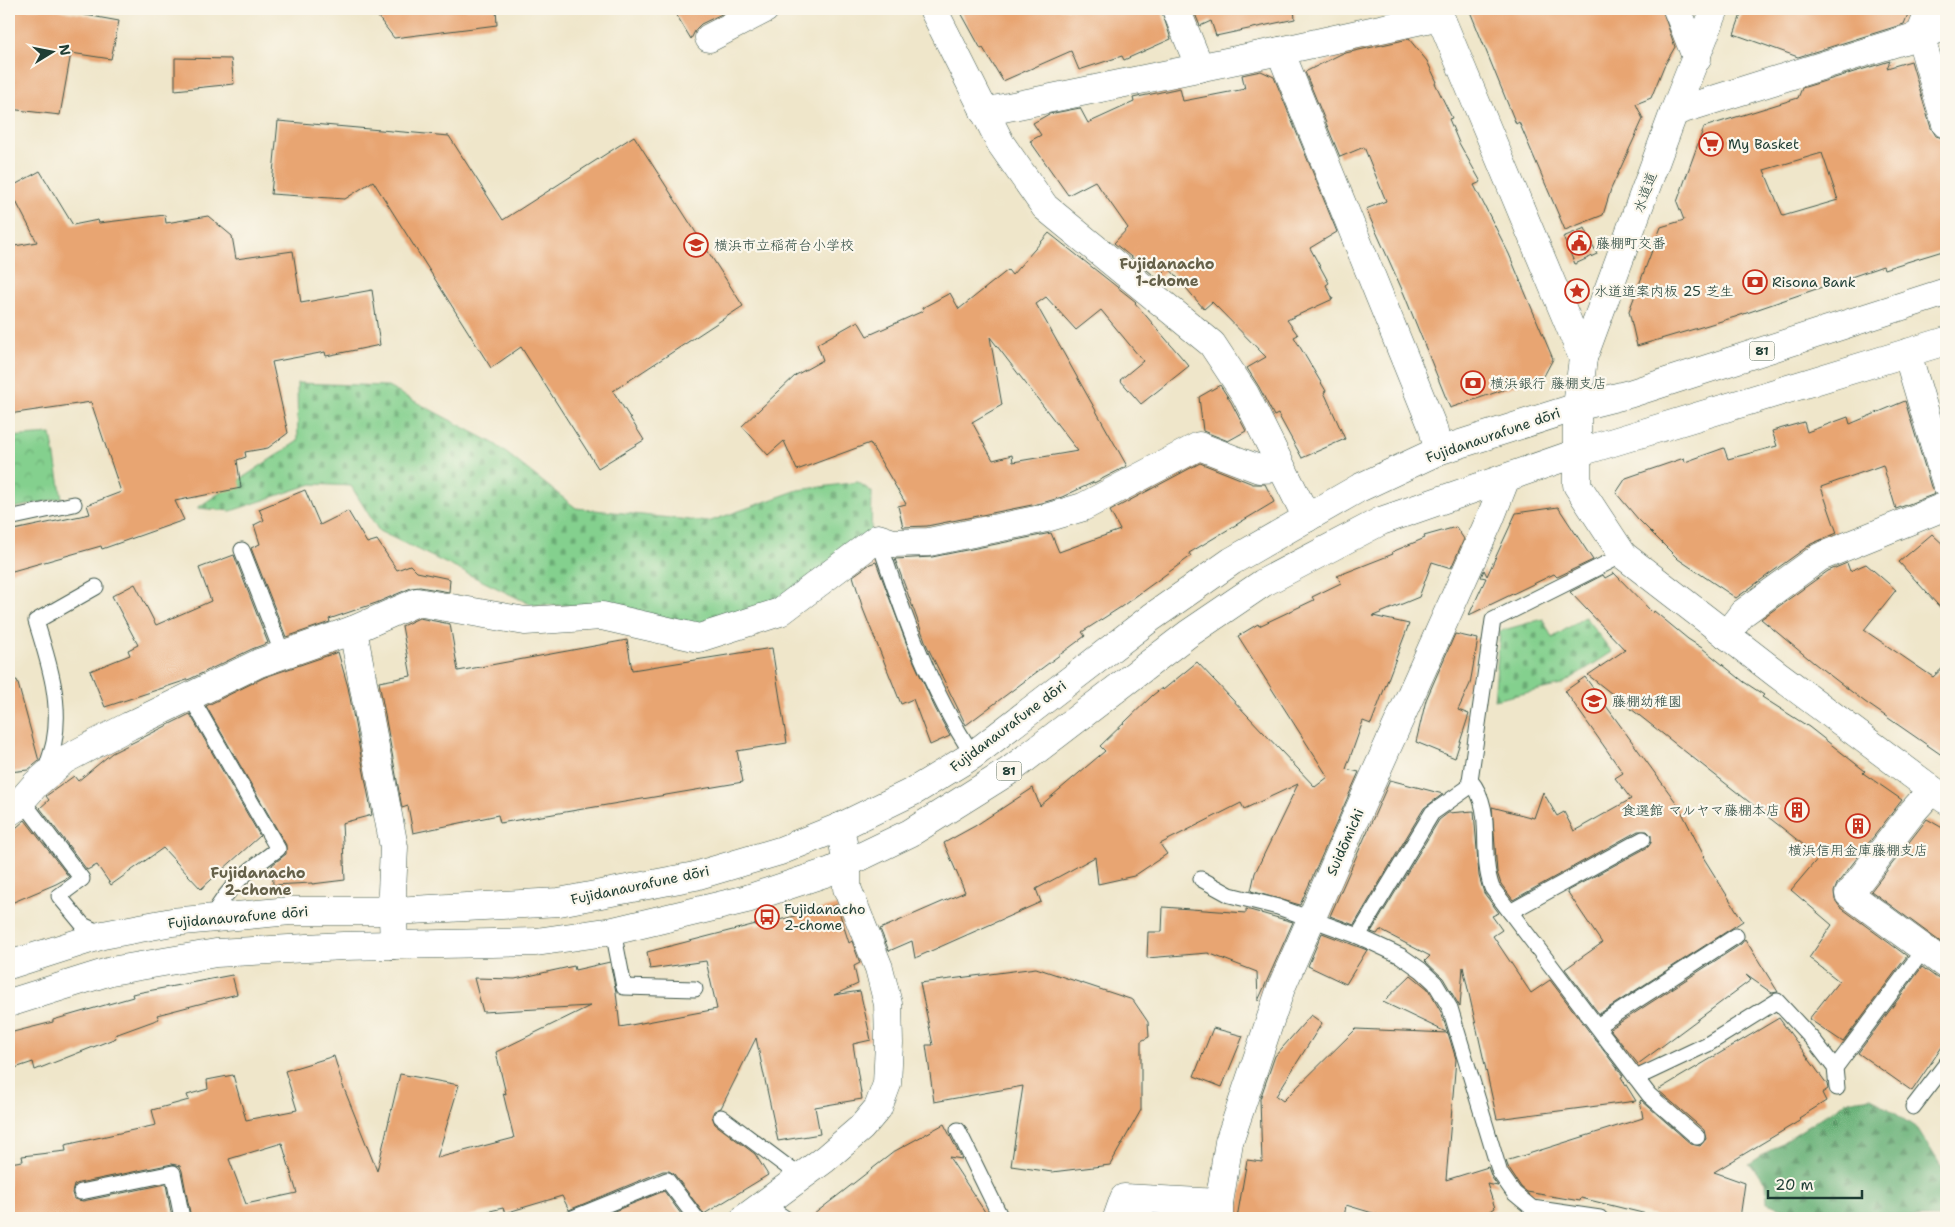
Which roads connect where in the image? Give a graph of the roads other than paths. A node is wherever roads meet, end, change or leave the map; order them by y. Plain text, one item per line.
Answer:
1 (765, 9) edge
2 (933, 9) edge
3 (1176, 9) edge
4 (1677, 9) edge
5 (1716, 9) edge
6 (1930, 9) edge
7 (1438, 12) edge
8 (1946, 27) edge
9 (1920, 35) junction
10 (709, 38) dead end
11 (1280, 51) junction
12 (1697, 59) junction
13 (1200, 68) junction
14 (984, 112) junction
15 (1674, 112) junction
16 (1946, 124) edge
17 (1946, 292) edge
18 (1946, 341) edge
19 (1908, 353) junction
20 (1583, 358) junction
21 (1577, 407) junction
22 (1438, 451) junction
23 (1576, 453) junction
24 (1281, 468) junction
25 (1506, 478) junction
26 (1946, 483) edge
27 (74, 504) dead end
28 (1946, 506) edge
29 (9, 518) edge
30 (1306, 518) junction
31 (879, 534) junction
32 (242, 550) dead end
33 (1623, 555) junction
34 (96, 587) dead end
35 (352, 630) junction
36 (1726, 635) junction
37 (282, 655) junction
38 (190, 696) junction
39 (973, 755) junction
40 (43, 778) junction
41 (1470, 780) junction
42 (1939, 795) edge
43 (15, 806) edge
44 (840, 828) junction
45 (1643, 839) dead end
46 (847, 864) junction
47 (1201, 879) dead end
48 (394, 911) junction
49 (1510, 912) junction
50 (210, 918) junction
51 (1311, 918) junction
52 (613, 931) junction
53 (104, 935) junction
54 (1358, 936) junction
55 (1736, 936) dead end
56 (394, 945) junction
57 (1924, 949) junction
58 (9, 965) edge
59 (1946, 965) edge
60 (695, 989) dead end
61 (9, 1003) edge
62 (1597, 1026) junction
63 (1946, 1064) edge
64 (1835, 1068) junction
65 (1636, 1078) junction
66 (1837, 1088) dead end
67 (1913, 1107) dead end
68 (721, 1116) dead end
69 (958, 1130) dead end
70 (1697, 1137) dead end
71 (801, 1177) junction
72 (81, 1192) dead end
73 (1219, 1210) edge
74 (765, 1214) edge
75 (182, 1218) edge
76 (573, 1218) edge
77 (696, 1218) edge
78 (1001, 1218) edge
79 (1117, 1218) edge
80 (1600, 1218) edge

1 - 10 street
2 - 14 street
3 - 13 street
4 - 12 street
5 - 12 street, 水道道
6 - 9 street
7 - 11 street
7 - 20 street
8 - 9 street
9 - 15 street
9 - 16 street
11 - 13 street
11 - 22 street
12 - 15 street, 水道道
13 - 14 street
14 - 24 street
15 - 20 street, 水道道
17 - 21 street, Fujidanaurafune dōri / 81
18 - 19 street, 81
19 - 23 street, 81
19 - 26 street
20 - 21 street, 水道道
21 - 22 street, Fujidanaurafune dōri / 81
21 - 23 street, 水道道
22 - 30 street, Fujidanaurafune dōri / 81
23 - 25 street, 81
23 - 33 street, 水道道
24 - 30 street
24 - 31 street
25 - 46 street, 81
25 - 51 street, Suidōmichi
27 - 29 lane
28 - 36 street
30 - 39 street, Fujidanaurafune dōri / 81
31 - 35 street
31 - 39 lane
32 - 37 lane
33 - 36 street, 水道道
33 - 41 lane
34 - 40 lane
35 - 37 street
35 - 48 street
36 - 42 street, 水道道
37 - 38 street
38 - 40 street
38 - 50 lane
39 - 44 street, Fujidanaurafune dōri / 81
40 - 43 street
41 - 49 lane
41 - 54 lane
42 - 57 street
43 - 53 lane
44 - 46 street
44 - 48 street, Fujidanaurafune dōri / 81
45 - 49 lane
46 - 52 street, 81
46 - 71 street
47 - 51 lane
48 - 50 street, Fujidanaurafune dōri / 81
48 - 56 street
49 - 62 lane
50 - 53 street, Fujidanaurafune dōri / 81
51 - 54 lane
51 - 73 street, Suidōmichi
52 - 56 street, 81
52 - 60 lane
53 - 58 street, Fujidanaurafune dōri / 81
54 - 80 lane
55 - 62 lane
56 - 61 street, 81
57 - 59 street
57 - 64 lane
62 - 65 lane
63 - 67 lane
64 - 65 lane
64 - 66 lane
65 - 70 lane
68 - 71 lane
69 - 78 lane
71 - 74 street
72 - 75 lane
73 - 79 street
76 - 77 lane

